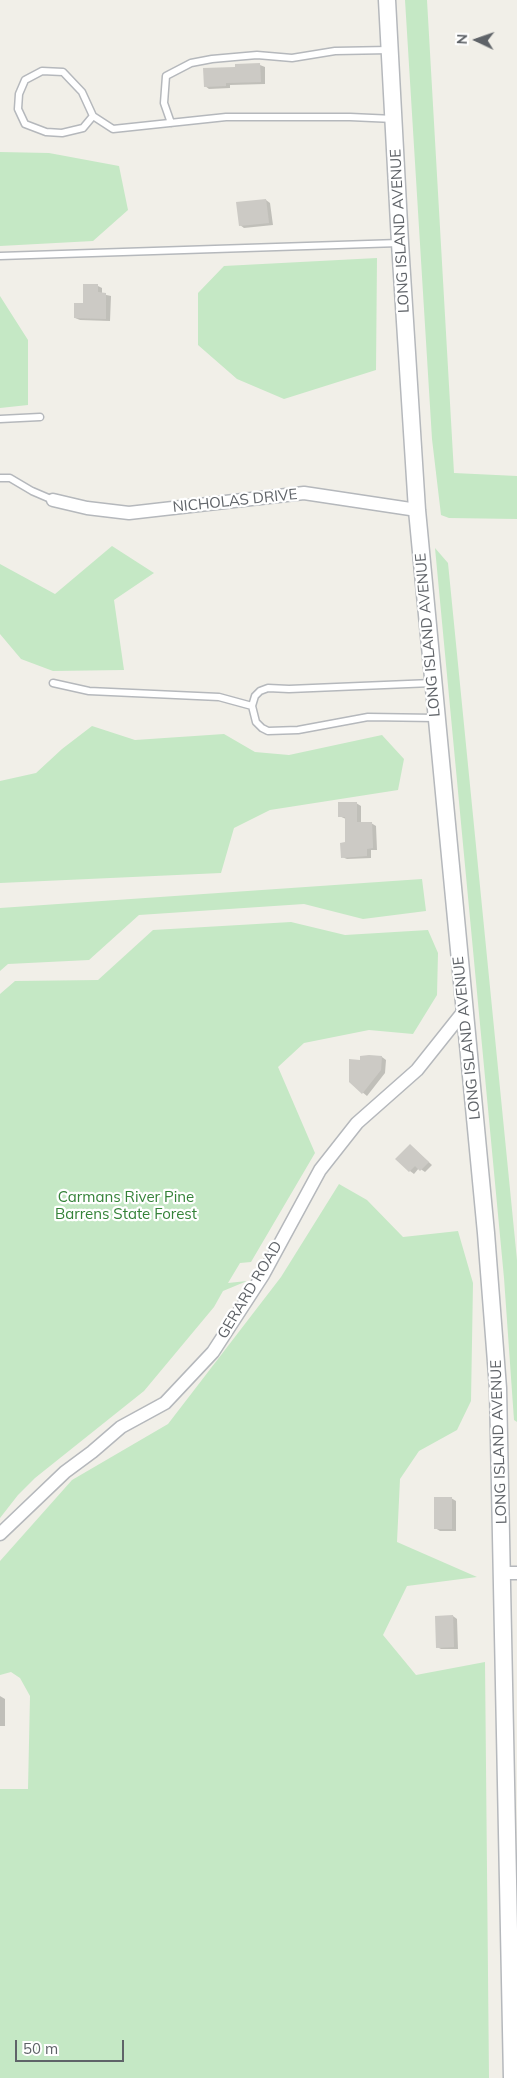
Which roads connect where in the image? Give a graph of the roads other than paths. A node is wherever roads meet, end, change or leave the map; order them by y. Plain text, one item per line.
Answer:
1 (387, 0) edge
2 (390, 50) junction
3 (93, 116) junction
4 (394, 119) junction
5 (170, 123) junction
6 (400, 243) junction
7 (0, 256) edge
8 (40, 417) dead end
9 (0, 419) edge
10 (0, 478) edge
11 (53, 500) joint
12 (417, 510) junction
13 (53, 683) dead end
14 (433, 683) junction
15 (252, 706) junction
16 (436, 718) junction
17 (464, 1011) junction
18 (0, 1534) edge
19 (510, 1573) edge
20 (512, 1843) edge
21 (512, 2078) edge

1 - 2 street, LONG ISLAND AVENUE
2 - 4 street, LONG ISLAND AVENUE
2 - 5 lane
3 - 3 lane
3 - 5 lane
4 - 5 lane
4 - 6 street, LONG ISLAND AVENUE
6 - 7 lane
6 - 12 street, LONG ISLAND AVENUE
8 - 9 lane
10 - 11 lane
11 - 12 street, NICHOLAS DRIVE
12 - 14 street, LONG ISLAND AVENUE
13 - 15 lane
14 - 15 lane
14 - 16 street, LONG ISLAND AVENUE
15 - 16 lane
16 - 17 street, LONG ISLAND AVENUE
17 - 18 street, GERARD ROAD
17 - 19 street, LONG ISLAND AVENUE
19 - 20 street, LONG ISLAND AVENUE
20 - 21 street, LONG ISLAND AVENUE

